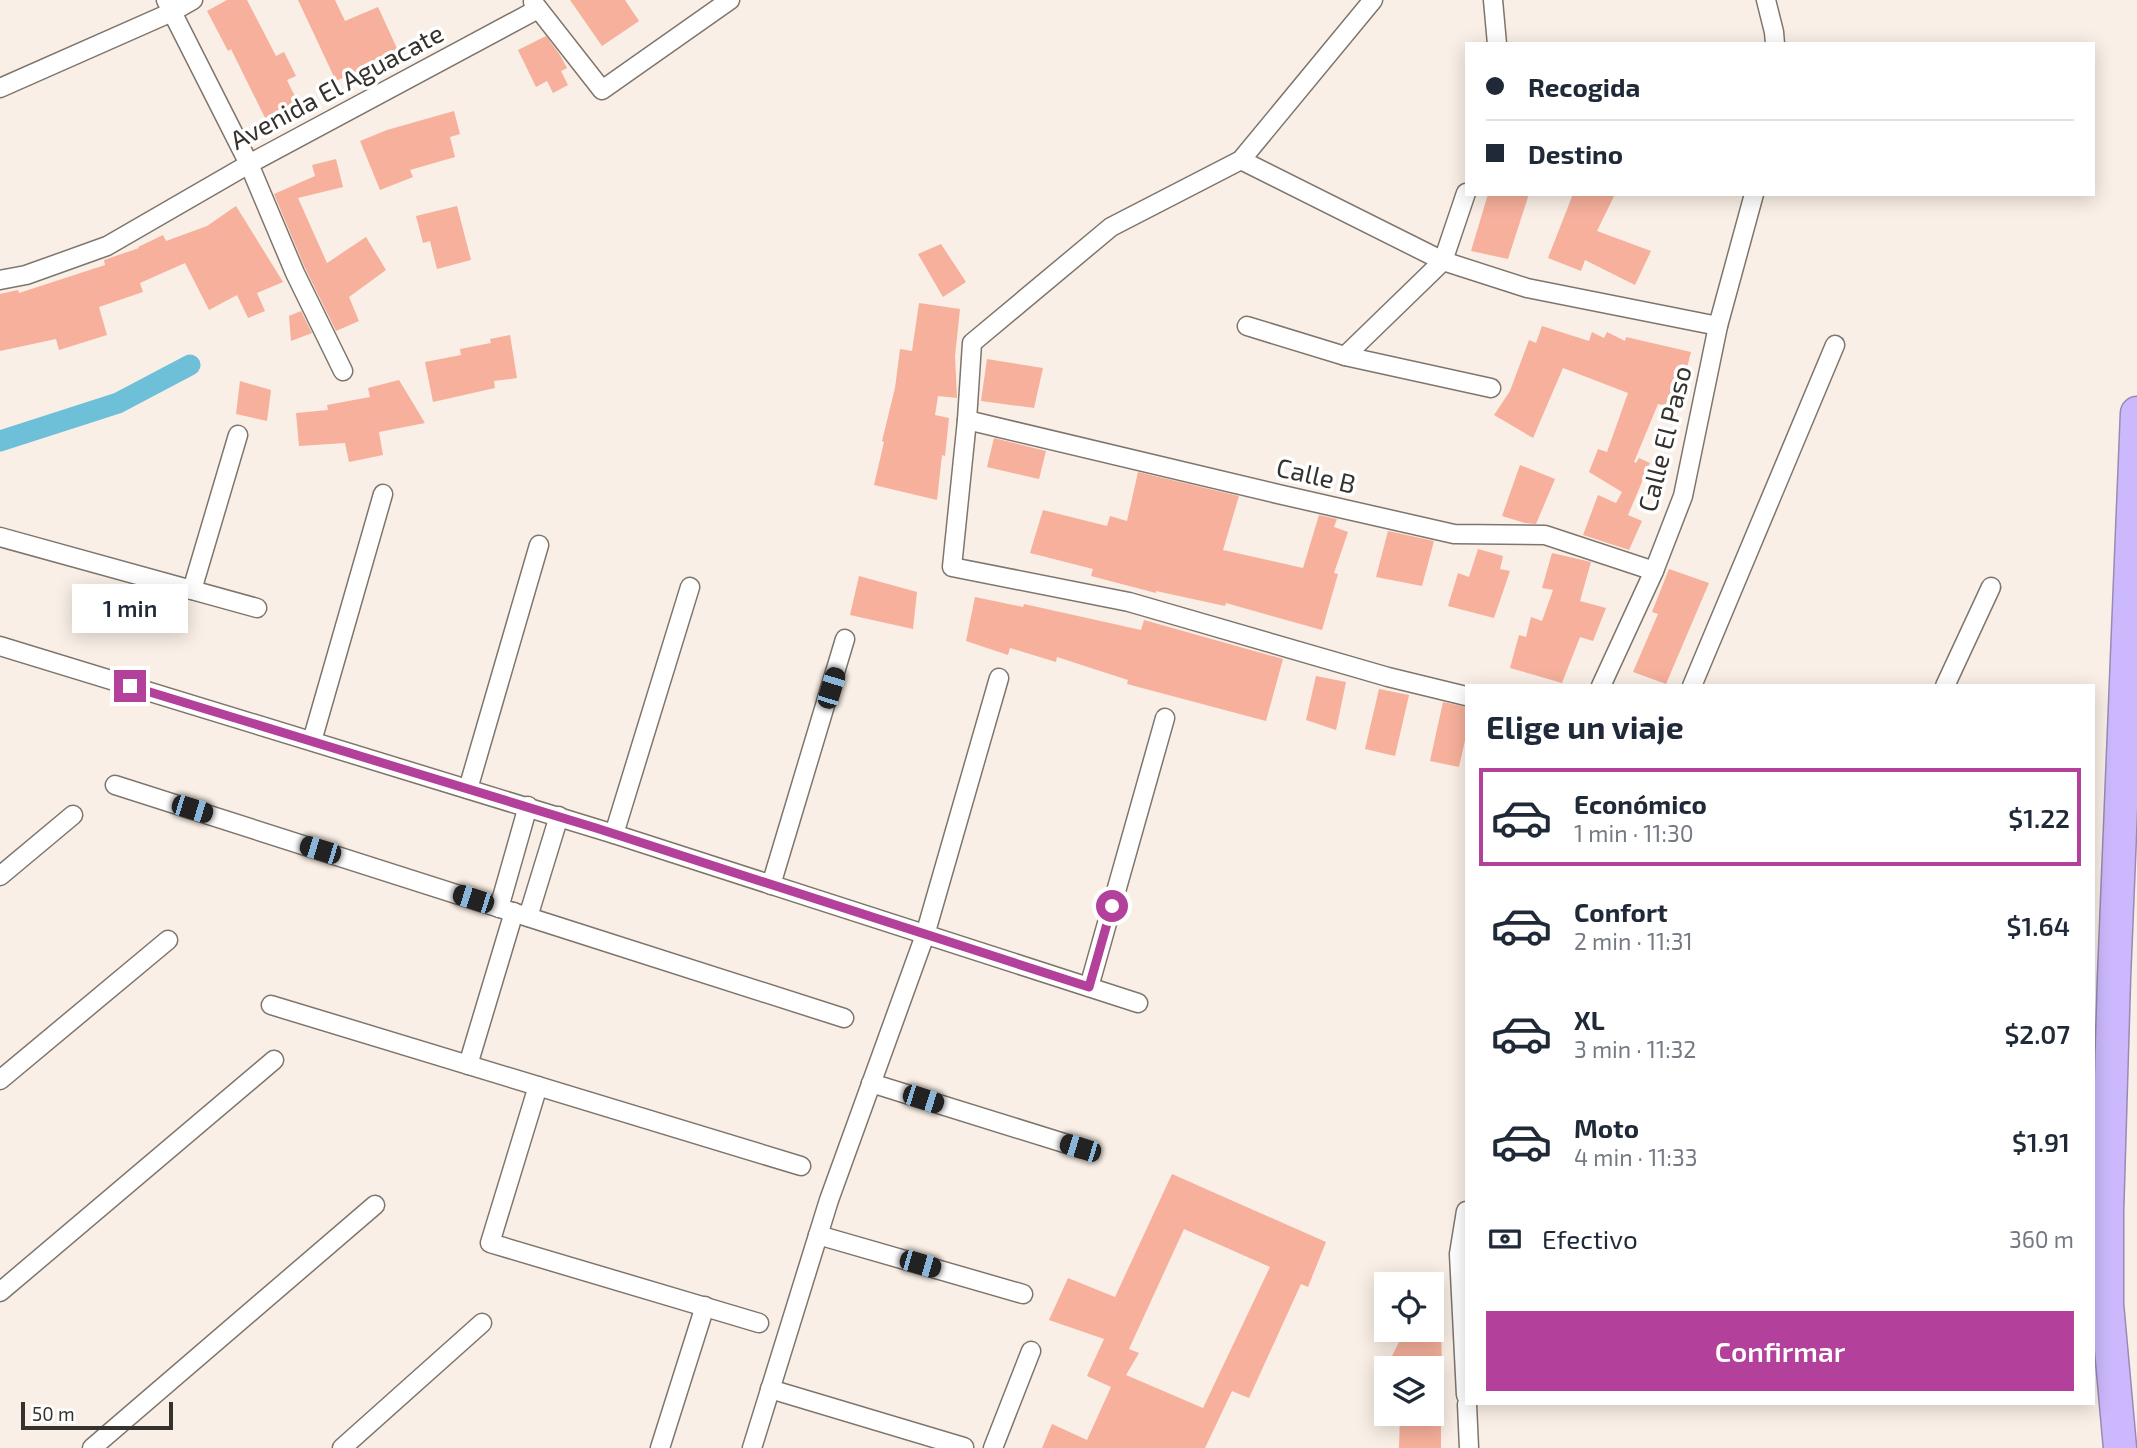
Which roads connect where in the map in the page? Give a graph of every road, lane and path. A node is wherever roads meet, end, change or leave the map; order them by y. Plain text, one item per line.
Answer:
1 (193, 0) edge
2 (730, 0) edge
3 (1373, 0) edge
4 (1493, 0) edge
5 (1766, 0) edge
6 (535, 5) edge
7 (169, 6) edge
8 (1497, 42) edge
9 (1775, 42) edge
10 (0, 89) edge
11 (1241, 160) junction
12 (248, 164) junction
13 (1465, 196) edge
14 (1753, 196) edge
15 (1443, 261) junction
16 (0, 280) edge
17 (1247, 326) dead end
18 (1718, 326) junction
19 (1835, 345) dead end
20 (1345, 356) junction
21 (343, 371) dead end
22 (1491, 388) dead end
23 (2137, 412) edge
24 (967, 420) junction
25 (238, 435) dead end
26 (383, 494) dead end
27 (0, 537) edge
28 (539, 545) dead end
29 (1654, 571) junction
30 (690, 587) dead end
31 (1991, 587) dead end
32 (192, 590) junction
33 (257, 608) dead end
34 (845, 639) dead end
35 (0, 646) edge
36 (999, 678) dead end
37 (1602, 684) edge
38 (1693, 684) edge
39 (1946, 684) edge
40 (1465, 695) edge
41 (1165, 718) dead end
42 (312, 741) junction
43 (115, 785) dead end
44 (468, 789) junction
45 (527, 806) junction
46 (73, 815) dead end
47 (559, 816) junction
48 (614, 834) junction
49 (0, 876) edge
50 (771, 885) junction
51 (514, 912) junction
52 (925, 935) junction
53 (168, 940) dead end
54 (1089, 987) junction
55 (1138, 1003) dead end
56 (271, 1005) dead end
57 (844, 1018) dead end
58 (274, 1060) dead end
59 (468, 1065) junction
60 (0, 1080) edge
61 (871, 1083) junction
62 (538, 1086) junction
63 (1080, 1148) dead end
64 (801, 1166) dead end
65 (375, 1205) dead end
66 (1465, 1217) edge
67 (818, 1235) junction
68 (0, 1292) edge
69 (1023, 1294) dead end
70 (705, 1306) junction
71 (2100, 1319) edge
72 (759, 1323) dead end
73 (482, 1324) dead end
74 (1031, 1351) dead end
75 (1465, 1375) edge
76 (770, 1389) junction
77 (1467, 1405) edge
78 (964, 1447) edge
79 (92, 1448) edge
80 (342, 1448) edge
81 (660, 1448) edge
82 (752, 1448) edge
83 (993, 1448) edge
84 (1469, 1448) edge
85 (2120, 1448) edge

1 - 7 street
2 - 6 street, Avenida El Aguacate
3 - 11 street
4 - 8 street
5 - 9 street
6 - 12 street, Avenida El Aguacate
7 - 10 street
7 - 12 street
11 - 15 street
11 - 24 street
12 - 16 street, Avenida El Aguacate
12 - 21 street
13 - 15 street
14 - 18 street, Calle El Paso
15 - 18 street
15 - 20 street
17 - 20 street
18 - 29 street, Calle El Paso
19 - 38 street
20 - 22 street
23 - 71 highway
24 - 29 street, Calle B
24 - 40 street
25 - 32 street
26 - 42 street
27 - 32 street
28 - 44 street
29 - 37 street, Calle El Paso
30 - 48 street
31 - 39 street
32 - 33 street
34 - 50 street
35 - 42 street
36 - 52 street
41 - 54 street
42 - 44 street
43 - 51 street
44 - 45 street
45 - 47 street
45 - 51 street
46 - 49 street
47 - 48 street
47 - 51 street
48 - 50 street
50 - 52 street
51 - 57 street
51 - 59 street
52 - 54 street
52 - 61 street
53 - 60 street
54 - 55 street
56 - 59 street
58 - 68 street
59 - 62 street
61 - 63 street
61 - 67 street
62 - 64 street
62 - 70 street
65 - 79 street
66 - 75 street
67 - 69 street
67 - 76 street
70 - 72 street
70 - 81 street
71 - 85 highway
73 - 80 street
74 - 83 street
76 - 78 street
76 - 82 street
77 - 84 street

